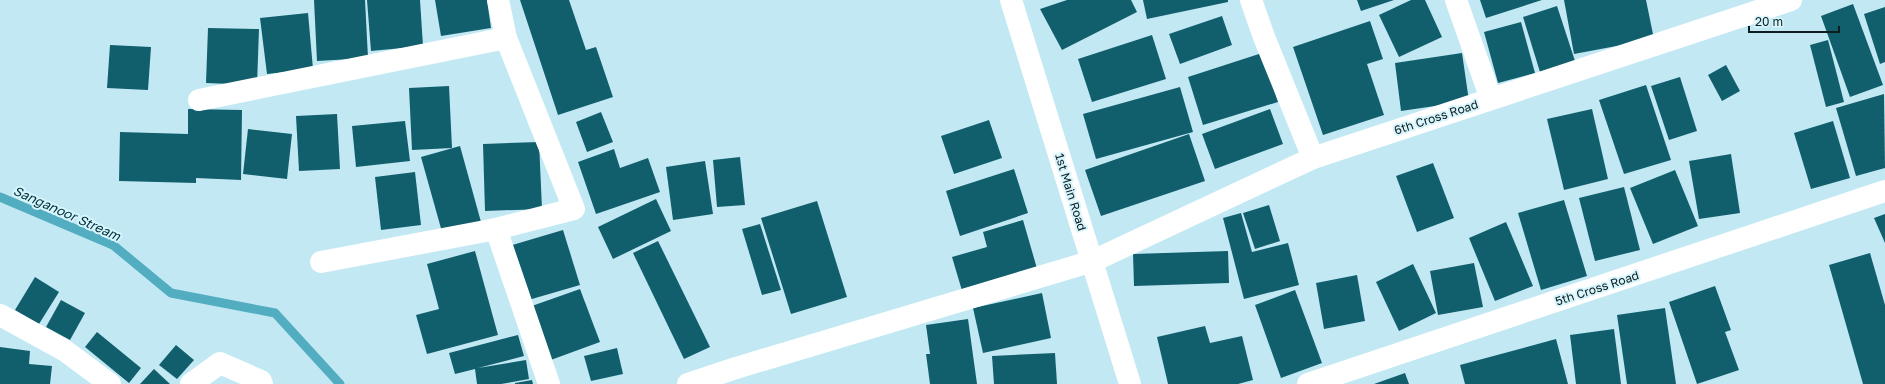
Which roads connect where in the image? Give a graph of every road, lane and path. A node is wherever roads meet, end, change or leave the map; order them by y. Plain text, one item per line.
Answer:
1 (498, 0) edge
2 (1011, 0) edge
3 (1251, 0) edge
4 (1456, 0) edge
5 (1791, 0) edge
6 (506, 38) junction
7 (1491, 99) junction
8 (199, 100) dead end
9 (1313, 158) junction
10 (1885, 191) edge
11 (496, 229) junction
12 (1093, 261) junction
13 (321, 262) dead end
14 (0, 314) edge
15 (110, 384) edge
16 (191, 384) edge
17 (262, 384) edge
18 (549, 384) edge
19 (688, 384) edge
20 (1130, 384) edge
21 (1308, 384) edge

1 - 6 street
2 - 12 street, 1st Main Road
3 - 9 street
4 - 7 street
5 - 7 street, 6th Cross Road
6 - 8 street
6 - 11 street
7 - 9 street, 6th Cross Road
9 - 12 street, 6th Cross Road
10 - 21 street, 5th Cross Road
11 - 13 street
11 - 18 street
12 - 19 street, 6th Cross Road
12 - 20 street, 1st Main Road
14 - 15 street
16 - 17 street

